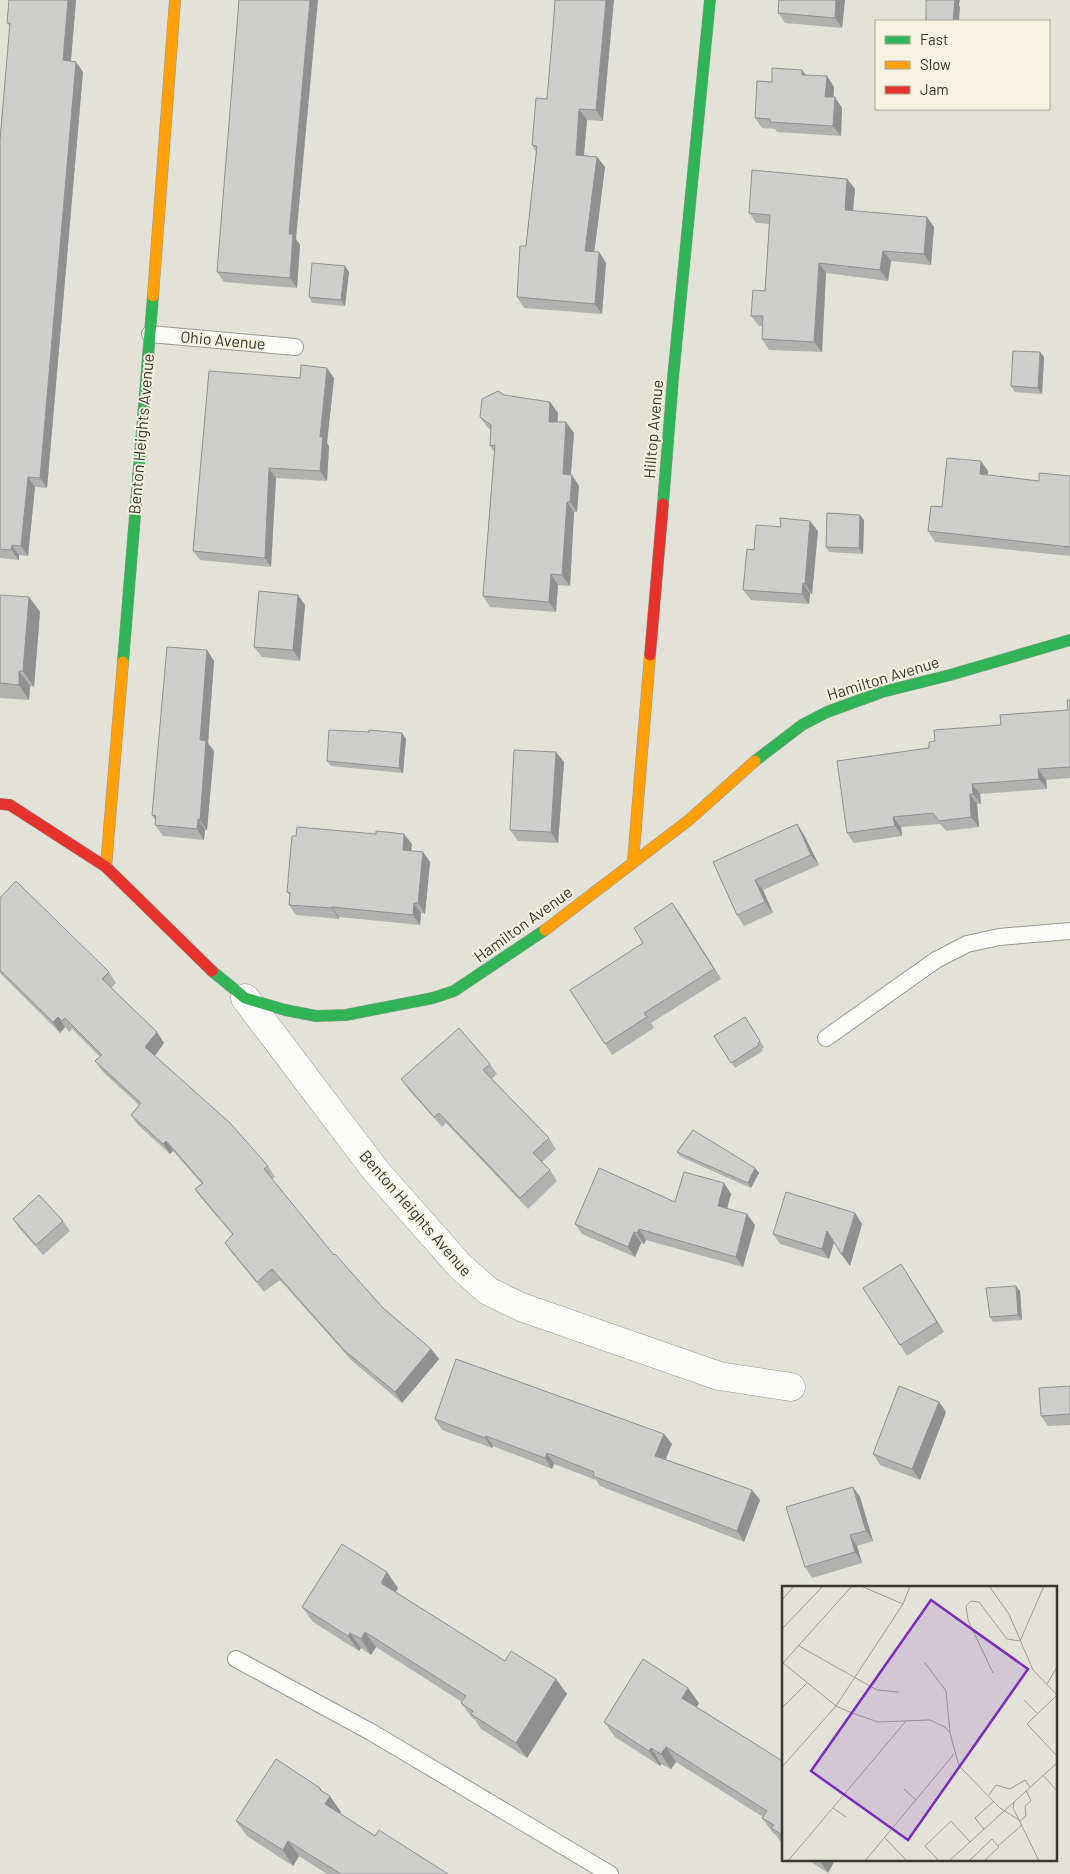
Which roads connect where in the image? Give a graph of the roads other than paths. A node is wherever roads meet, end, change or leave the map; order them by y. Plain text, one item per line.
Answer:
1 (175, 0) edge
2 (710, 0) edge
3 (150, 334) junction
4 (295, 346) dead end
5 (1070, 640) edge
6 (0, 804) edge
7 (633, 862) junction
8 (106, 867) junction
9 (1070, 930) edge
10 (245, 998) junction
11 (826, 1038) dead end
12 (791, 1387) dead end
13 (236, 1659) dead end
14 (610, 1874) edge

1 - 3 street, Benton Heights Avenue
2 - 7 street, Hilltop Avenue
3 - 4 lane, Ohio Avenue
3 - 8 street, Benton Heights Avenue
5 - 7 street, Hamilton Avenue
6 - 8 street, Hamilton Avenue
7 - 10 street, Hamilton Avenue
8 - 10 street, Hamilton Avenue
9 - 11 lane
10 - 12 street, Benton Heights Avenue
13 - 14 lane

